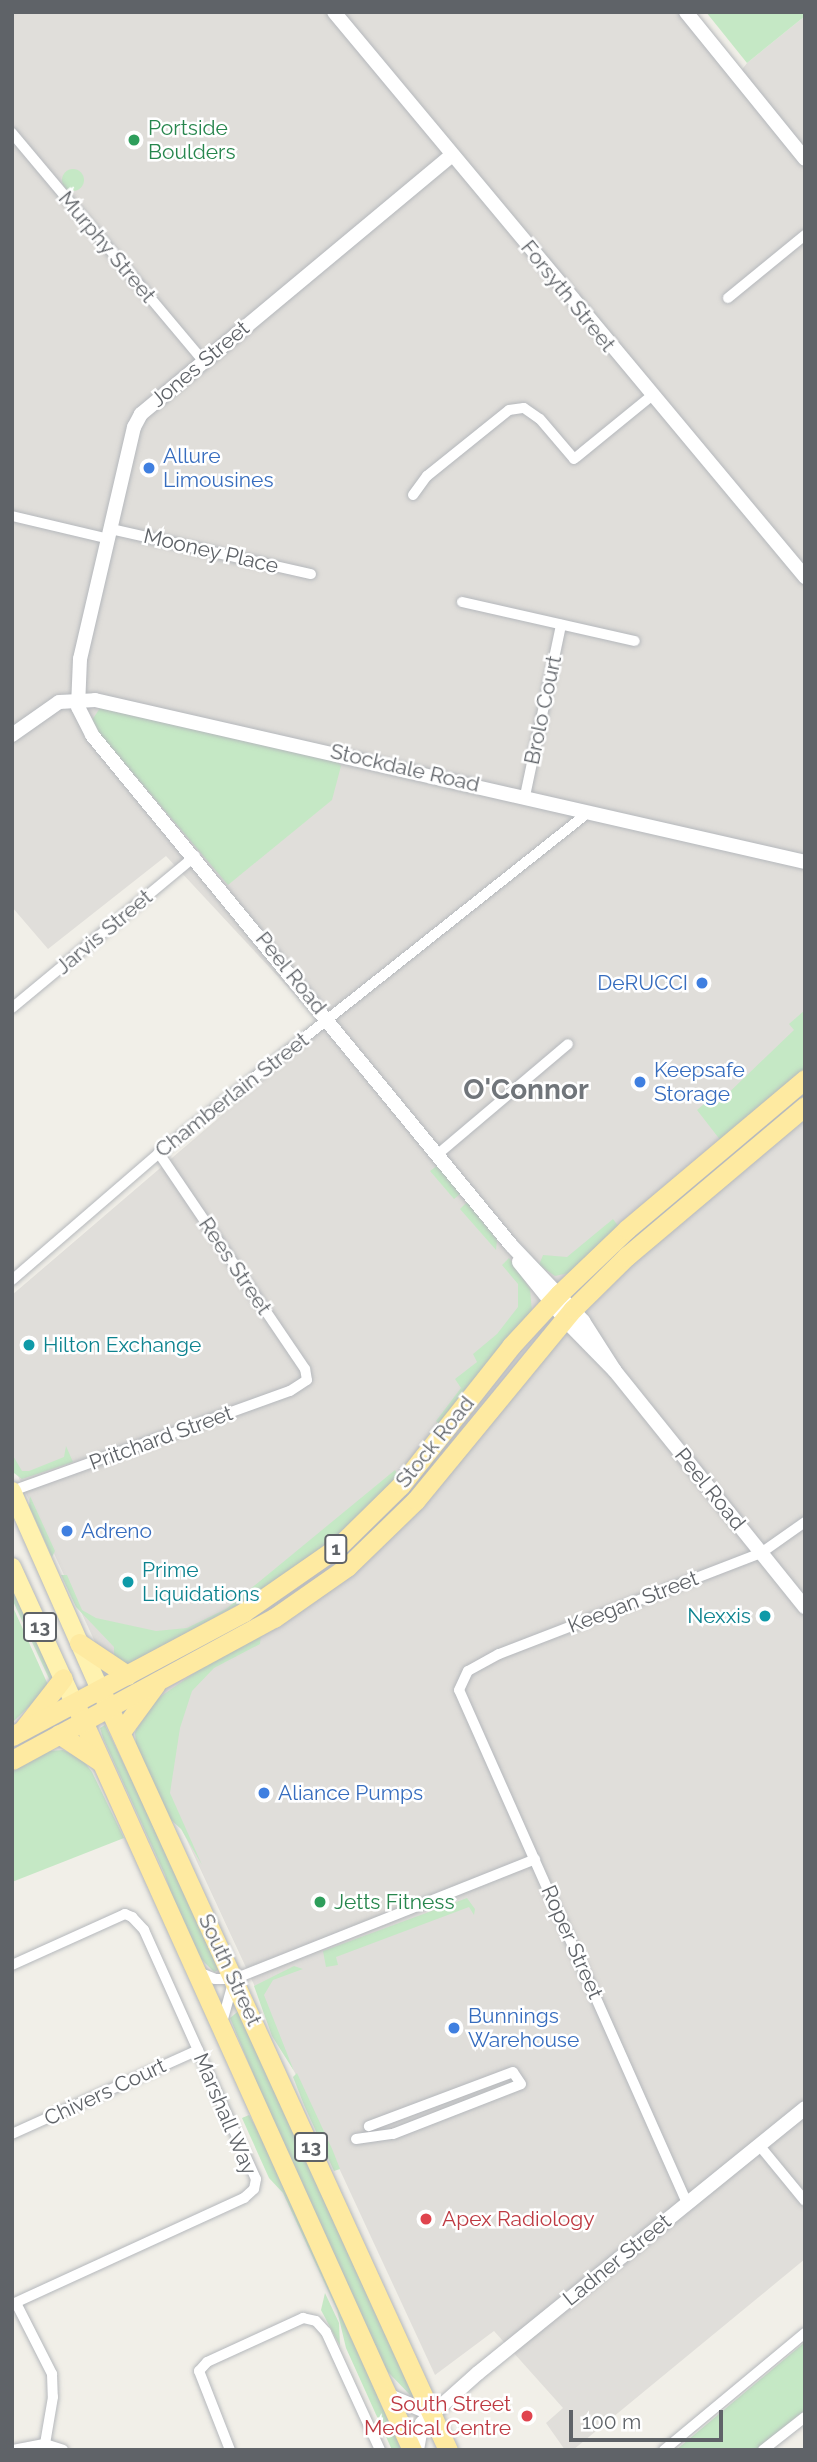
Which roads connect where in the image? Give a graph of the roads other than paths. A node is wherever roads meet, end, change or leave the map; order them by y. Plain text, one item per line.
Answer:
1 (334, 12) edge
2 (686, 12) edge
3 (12, 133) edge
4 (452, 155) junction
5 (805, 159) edge
6 (805, 235) edge
7 (728, 298) dead end
8 (202, 361) junction
9 (650, 397) junction
10 (413, 495) dead end
11 (12, 516) edge
12 (110, 534) junction
13 (311, 573) dead end
14 (805, 577) edge
15 (462, 602) dead end
16 (561, 625) junction
17 (635, 641) dead end
18 (77, 699) junction
19 (12, 734) edge
20 (525, 796) junction
21 (589, 812) junction
22 (195, 856) junction
23 (805, 862) edge
24 (12, 1008) edge
25 (329, 1019) junction
26 (568, 1044) dead end
27 (805, 1079) edge
28 (805, 1106) edge
29 (159, 1153) junction
30 (438, 1154) junction
31 (12, 1280) edge
32 (555, 1298) junction
33 (568, 1314) junction
34 (307, 1380) joint
35 (12, 1491) edge
36 (805, 1522) edge
37 (761, 1553) junction
38 (12, 1567) edge
39 (805, 1607) edge
40 (79, 1643) junction
41 (127, 1675) junction
42 (63, 1678) junction
43 (462, 1680) joint
44 (156, 1683) junction
45 (100, 1690) junction
46 (74, 1703) junction
47 (109, 1708) junction
48 (83, 1721) junction
49 (121, 1732) junction
50 (17, 1734) edge
51 (59, 1734) junction
52 (12, 1760) edge
53 (101, 1762) junction
54 (535, 1859) junction
55 (12, 1965) edge
56 (195, 1970) junction
57 (234, 1979) junction
58 (220, 2028) junction
59 (198, 2049) junction
60 (805, 2108) edge
61 (369, 2126) dead end
62 (12, 2134) edge
63 (356, 2139) dead end
64 (759, 2145) junction
65 (805, 2201) edge
66 (687, 2203) junction
67 (14, 2303) edge
68 (805, 2333) edge
69 (387, 2395) junction
70 (432, 2414) junction
71 (805, 2417) edge
72 (45, 2444) junction
73 (13, 2450) edge
74 (63, 2450) edge
75 (230, 2450) edge
76 (380, 2450) edge
77 (412, 2450) edge
78 (417, 2450) edge
79 (448, 2450) edge
80 (664, 2450) edge
81 (763, 2450) edge

1 - 4 street, Forsyth Street
2 - 5 street
3 - 8 street, Murphy Street
4 - 8 street, Jones Street
4 - 9 street, Forsyth Street
6 - 7 street
8 - 12 street, Jones Street
9 - 10 street
9 - 14 street, Forsyth Street
11 - 12 street, Mooney Place
12 - 13 street, Mooney Place
12 - 18 street, Jones Street
15 - 16 street, Brolo Court
16 - 17 street, Brolo Court
16 - 20 street, Brolo Court
18 - 19 street, Stockdale Road
18 - 20 street, Stockdale Road
18 - 22 street, Peel Road
20 - 21 street, Stockdale Road
21 - 23 street, Stockdale Road
21 - 25 street, Chamberlain Street
22 - 24 street, Jarvis Street
22 - 25 street, Peel Road
25 - 29 street, Chamberlain Street
25 - 30 street, Peel Road
26 - 30 street
27 - 32 highway, Stock Road / 1
28 - 33 highway, Stock Road / 1
29 - 31 street, Chamberlain Street
29 - 34 street, Rees Street
30 - 32 street, Peel Road
32 - 33 street, Peel Road
32 - 41 highway, Stock Road / 1
33 - 37 street, Peel Road
33 - 44 highway, Stock Road / 1
34 - 35 street, Pritchard Street
35 - 40 main road, South Street / 13
36 - 37 street, Keegan Street
37 - 39 street, Peel Road
37 - 43 street, Keegan Street
38 - 42 main road, South Street / 13
40 - 41 highway
40 - 45 main road, South Street / 13
41 - 45 highway, Stock Road / 1
42 - 46 main road, South Street / 13
42 - 50 highway
43 - 54 street, Roper Street
44 - 47 highway, Stock Road / 1
44 - 49 highway
45 - 46 highway, Stock Road / 1
45 - 47 highway, South Street / 13
46 - 48 highway, South Street / 13
46 - 50 highway, Stock Road / 1
47 - 48 highway, Stock Road / 1
47 - 49 highway, South Street / 13
48 - 51 highway, Stock Road / 1
48 - 53 highway, South Street / 13
49 - 57 highway, South Street / 13
51 - 52 highway, Stock Road / 1
51 - 53 highway
53 - 56 highway, South Street / 13
54 - 57 street
54 - 66 street, Roper Street
55 - 59 street, Marshall Way
56 - 57 street
56 - 58 highway, South Street / 13
57 - 58 street
57 - 70 highway, South Street / 13
58 - 69 highway, South Street / 13
59 - 62 street, Chivers Court
59 - 67 street, Marshall Way
60 - 64 street, Ladner Street
61 - 63 street
64 - 65 street
64 - 66 street, Ladner Street
66 - 70 street, Ladner Street
67 - 72 street
68 - 80 street
69 - 70 street
69 - 77 highway, South Street / 13
70 - 78 street, Ladner Street
70 - 79 highway, South Street / 13
71 - 81 street
72 - 73 street
72 - 74 street
75 - 76 street

